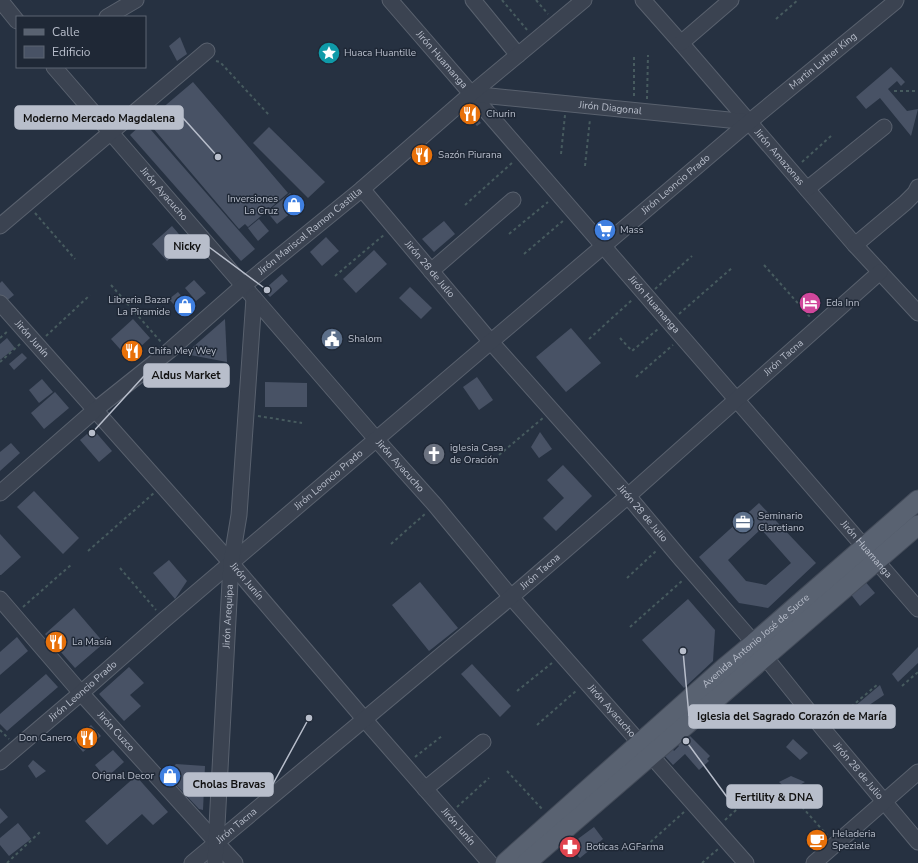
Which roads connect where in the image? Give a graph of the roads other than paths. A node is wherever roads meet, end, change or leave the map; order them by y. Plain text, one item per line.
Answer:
1 (0, 0) edge
2 (136, 0) edge
3 (390, 0) edge
4 (473, 0) edge
5 (584, 0) edge
6 (643, 0) edge
7 (731, 0) edge
8 (896, 0) edge
9 (112, 9) edge
10 (16, 20) edge
11 (681, 43) junction
12 (204, 54) road end
13 (518, 55) junction
14 (55, 68) edge
15 (471, 94) junction
16 (749, 122) junction
17 (884, 127) dead end
18 (111, 132) junction
19 (918, 187) edge
20 (362, 189) junction
21 (807, 190) junction
22 (513, 200) dead end
23 (0, 226) edge
24 (855, 245) junction
25 (603, 247) junction
26 (431, 271) junction
27 (880, 272) junction
28 (243, 286) junction
29 (254, 298) junction
30 (0, 303) edge
31 (918, 314) edge
32 (491, 342) junction
33 (737, 400) junction
34 (95, 410) junction
35 (376, 439) junction
36 (0, 493) edge
37 (628, 496) junction
38 (918, 500) edge
39 (918, 525) edge
40 (870, 554) junction
41 (231, 563) junction
42 (511, 597) junction
43 (0, 599) edge
44 (918, 609) edge
45 (760, 650) junction
46 (81, 693) junction
47 (365, 720) junction
48 (483, 742) dead end
49 (646, 749) junction
50 (0, 762) edge
51 (918, 772) edge
52 (426, 789) junction
53 (884, 802) junction
54 (217, 842) junction
55 (918, 842) edge
56 (192, 863) edge
57 (215, 863) edge
58 (234, 863) edge
59 (490, 863) edge
60 (505, 863) edge
61 (526, 863) edge
62 (746, 863) edge
63 (814, 863) edge

1 - 10 street
2 - 9 street
3 - 15 street, Jirón Huamanga
4 - 13 street
5 - 13 street, Jirón Mariscal Ramon Castilla
6 - 11 street, Jirón Amazonas
7 - 11 street
8 - 16 street, Martin Luther King
11 - 16 street, Jirón Amazonas
12 - 18 street
13 - 15 street, Jirón Mariscal Ramon Castilla
14 - 18 street, Jirón Ayacucho
15 - 16 street, Jirón Diagonal
15 - 20 street, Jirón Mariscal Ramon Castilla
15 - 25 street, Jirón Huamanga
16 - 21 street, Jirón Amazonas
16 - 25 street, Jirón Leoncio Prado
17 - 21 street
18 - 23 street
18 - 28 street, Jirón Ayacucho
19 - 24 street
20 - 26 street, Jirón 28 de Julio
20 - 28 street, Jirón Mariscal Ramon Castilla
21 - 24 street, Jirón Amazonas
22 - 26 street
24 - 27 street, Jirón Amazonas
25 - 32 street, Jirón Leoncio Prado
25 - 33 street, Jirón Huamanga
26 - 32 street, Jirón 28 de Julio
27 - 31 street, Jirón Amazonas
27 - 33 street, Jirón Tacna
28 - 29 street, Jirón Ayacucho
28 - 34 street, Jirón Mariscal Ramon Castilla
29 - 35 street, Jirón Ayacucho
29 - 41 street, Jirón Arequipa
30 - 34 street, Jirón Junín
32 - 35 street, Jirón Leoncio Prado
32 - 37 street, Jirón 28 de Julio
33 - 37 street, Jirón Tacna
33 - 40 street, Jirón Huamanga
34 - 36 street, Jirón Mariscal Ramon Castilla
34 - 41 street, Jirón Junín
35 - 41 street, Jirón Leoncio Prado
35 - 42 street, Jirón Ayacucho
37 - 42 street, Jirón Tacna
37 - 45 street, Jirón 28 de Julio
38 - 40 main road, Avenida Antonio José de Sucre
39 - 40 main road, Avenida Antonio José de Sucre
40 - 44 street, Jirón Huamanga
40 - 45 main road, Avenida Antonio José de Sucre
41 - 46 street, Jirón Leoncio Prado
41 - 47 street, Jirón Junín
41 - 54 street, Jirón Arequipa
42 - 47 street, Jirón Tacna
42 - 49 street, Jirón Ayacucho
43 - 46 street, Jirón Cuzco
45 - 49 main road, Avenida Antonio José de Sucre
45 - 53 street, Jirón 28 de Julio
46 - 50 street, Jirón Leoncio Prado
46 - 54 street, Jirón Cuzco
47 - 52 street, Jirón Junín
47 - 54 street, Jirón Tacna
48 - 52 street
49 - 60 main road, Avenida Antonio José de Sucre
49 - 61 main road, Avenida Antonio José de Sucre
49 - 62 street, Jirón Ayacucho
51 - 53 street
52 - 59 street, Jirón Junín
53 - 55 street, Jirón 28 de Julio
53 - 63 street
54 - 56 street, Jirón Tacna
54 - 57 street, Jirón Arequipa
54 - 58 street, Jirón Cuzco

